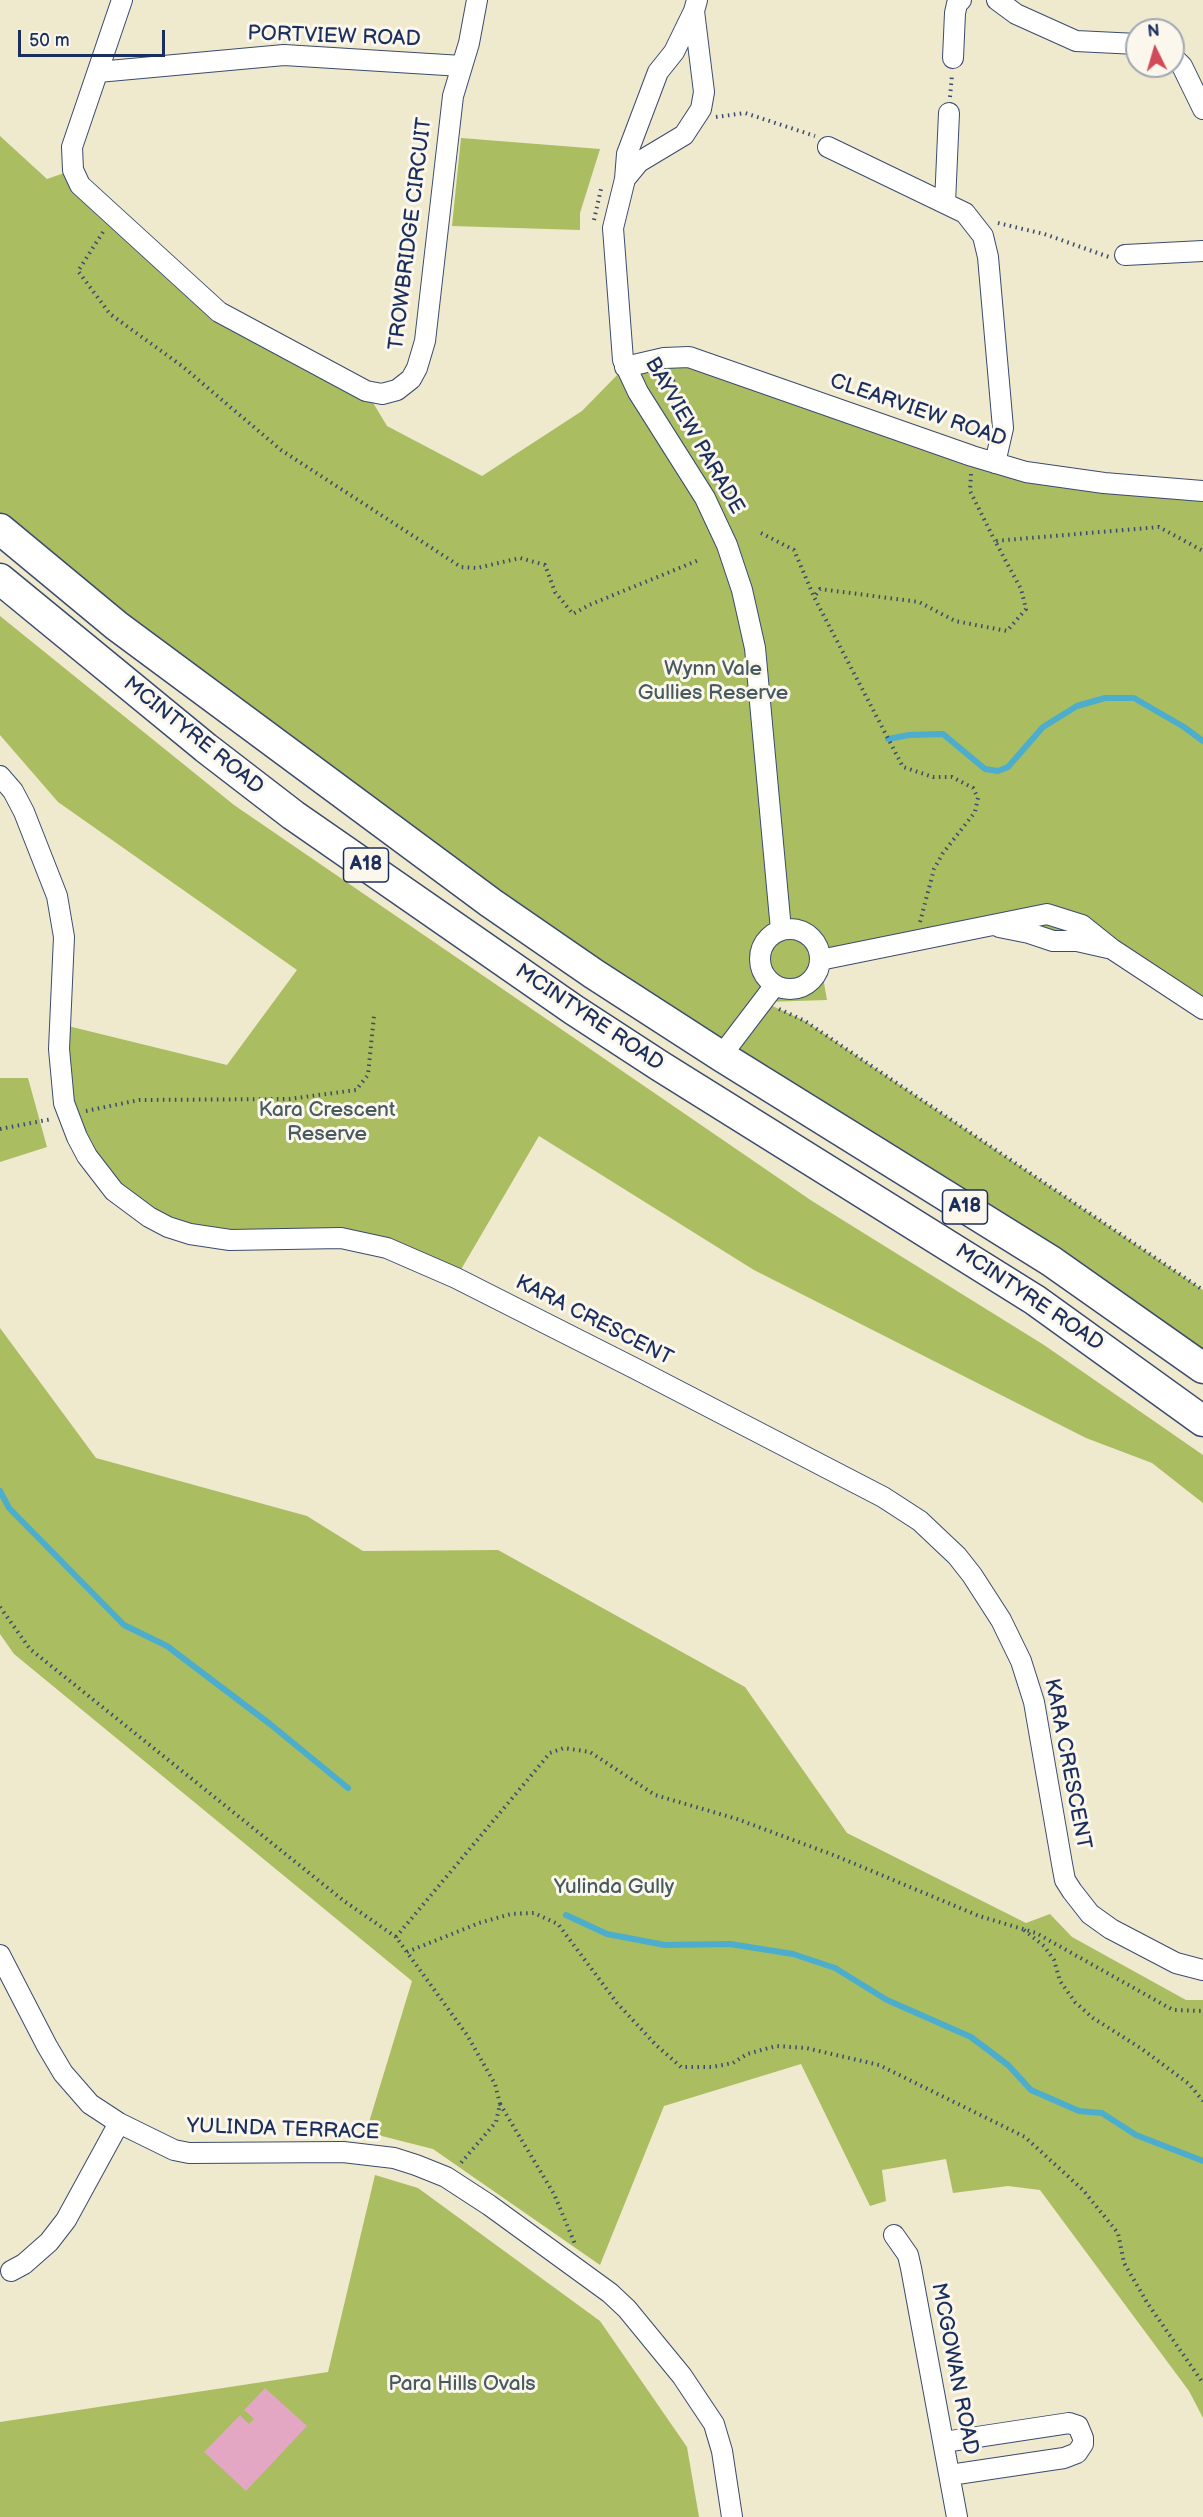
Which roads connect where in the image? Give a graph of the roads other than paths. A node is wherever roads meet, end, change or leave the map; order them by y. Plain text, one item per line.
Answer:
1 (122, 0) edge
2 (477, 0) edge
3 (961, 0) edge
4 (997, 0) edge
5 (695, 5) edge
6 (1125, 43) edge
7 (953, 58) road end
8 (462, 66) junction
9 (98, 72) junction
10 (1185, 72) edge
11 (1203, 109) edge
12 (949, 113) road end
13 (828, 147) road end
14 (625, 179) junction
15 (945, 203) junction
16 (1203, 251) edge
17 (1118, 256) road end
18 (625, 367) junction
19 (995, 463) junction
20 (1203, 491) edge
21 (0, 529) edge
22 (0, 579) edge
23 (0, 776) edge
24 (781, 930) junction
25 (820, 960) junction
26 (775, 985) junction
27 (1203, 1009) edge
28 (721, 1056) junction
29 (660, 1066) junction
30 (739, 1116) junction
31 (1203, 1368) edge
32 (1203, 1421) edge
33 (0, 1955) edge
34 (1203, 1970) edge
35 (119, 2123) junction
36 (894, 2235) dead end
37 (11, 2271) dead end
38 (944, 2442) junction
39 (950, 2475) junction
40 (732, 2517) edge
41 (957, 2517) edge

1 - 9 street, TROWBRIDGE CIRCUIT
2 - 8 street, TROWBRIDGE CIRCUIT
3 - 7 street
4 - 6 street
5 - 14 street, BAYVIEW PARADE
5 - 14 street, BAYVIEW PARADE
8 - 9 street, PORTVIEW ROAD
8 - 9 street, TROWBRIDGE CIRCUIT
10 - 11 street
12 - 15 street
13 - 15 street
14 - 18 street, BAYVIEW PARADE
15 - 19 street
16 - 17 street
18 - 19 street, CLEARVIEW ROAD
18 - 24 street, BAYVIEW PARADE
19 - 20 street, CLEARVIEW ROAD
21 - 28 main road, MCINTYRE ROAD / A18
22 - 29 main road, MCINTYRE ROAD / A18
23 - 34 street, KARA CRESCENT
24 - 25 street
24 - 26 street
25 - 26 street
25 - 27 street
26 - 28 street
28 - 29 main road
28 - 30 main road
28 - 31 main road, MCINTYRE ROAD / A18
29 - 30 main road, MCINTYRE ROAD / A18
30 - 32 main road, MCINTYRE ROAD / A18
33 - 35 street, YULINDA TERRACE
35 - 37 street
35 - 40 street, YULINDA TERRACE
36 - 38 street, MCGOWAN ROAD
38 - 39 street, MCGOWAN ROAD
38 - 39 street
39 - 41 street, MCGOWAN ROAD

